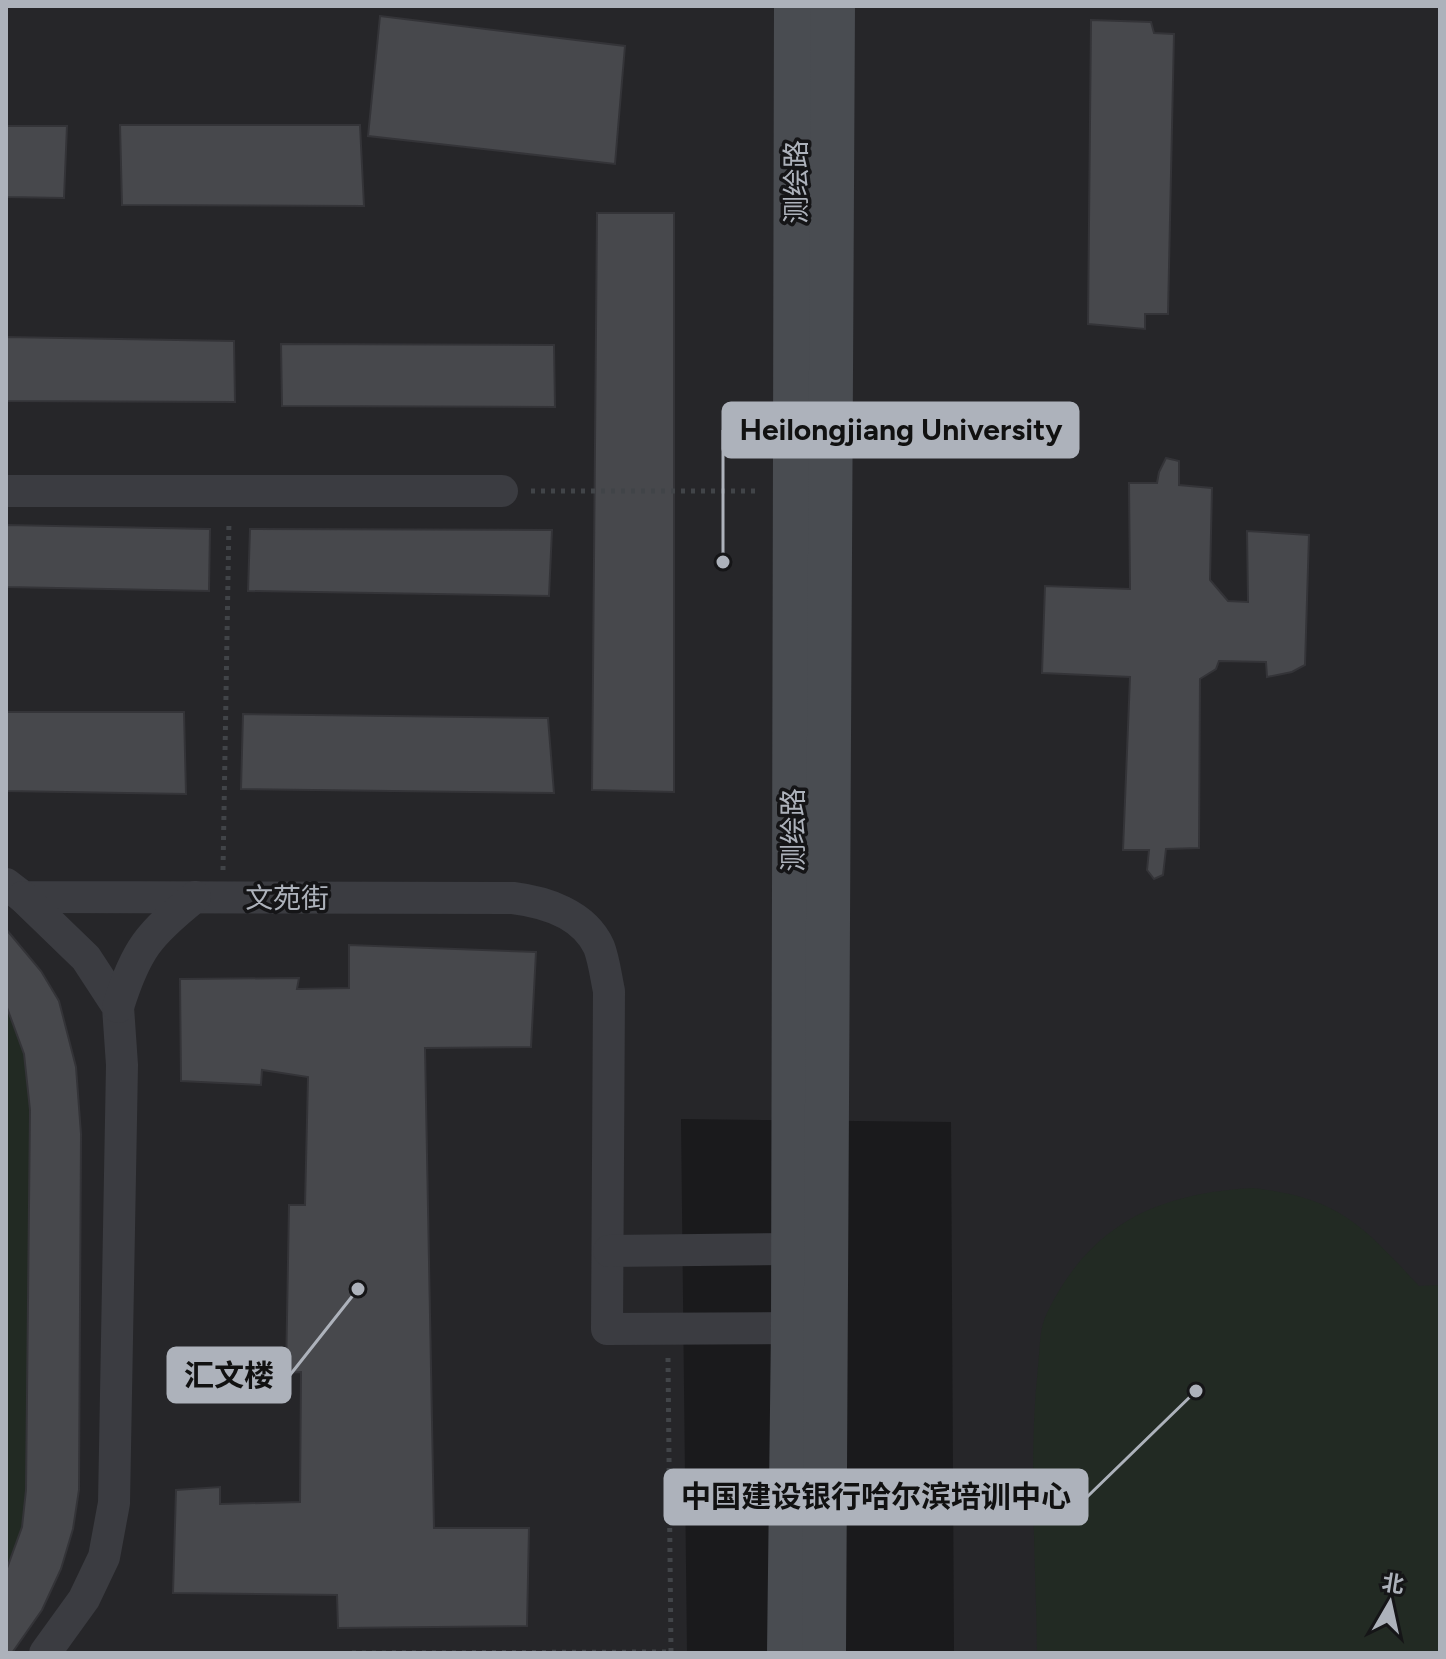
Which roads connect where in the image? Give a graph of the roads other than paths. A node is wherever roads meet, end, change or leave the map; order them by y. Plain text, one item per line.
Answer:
1 (796, 6) edge
2 (833, 6) edge
3 (6, 491) edge
4 (502, 491) road end
5 (15, 890) edge
6 (209, 897) junction
7 (118, 1007) junction
8 (791, 1249) junction
9 (609, 1251) junction
10 (793, 1328) junction
11 (45, 1653) edge
12 (789, 1653) edge
13 (824, 1653) edge

1 - 8 main road, 测绘路
2 - 13 main road, 测绘路
3 - 4 street
5 - 6 street, 文苑街
5 - 7 street
6 - 7 street
6 - 9 street, 文苑街
7 - 11 street
8 - 9 street
8 - 10 main road, 测绘路
9 - 10 street
10 - 12 main road, 测绘路

